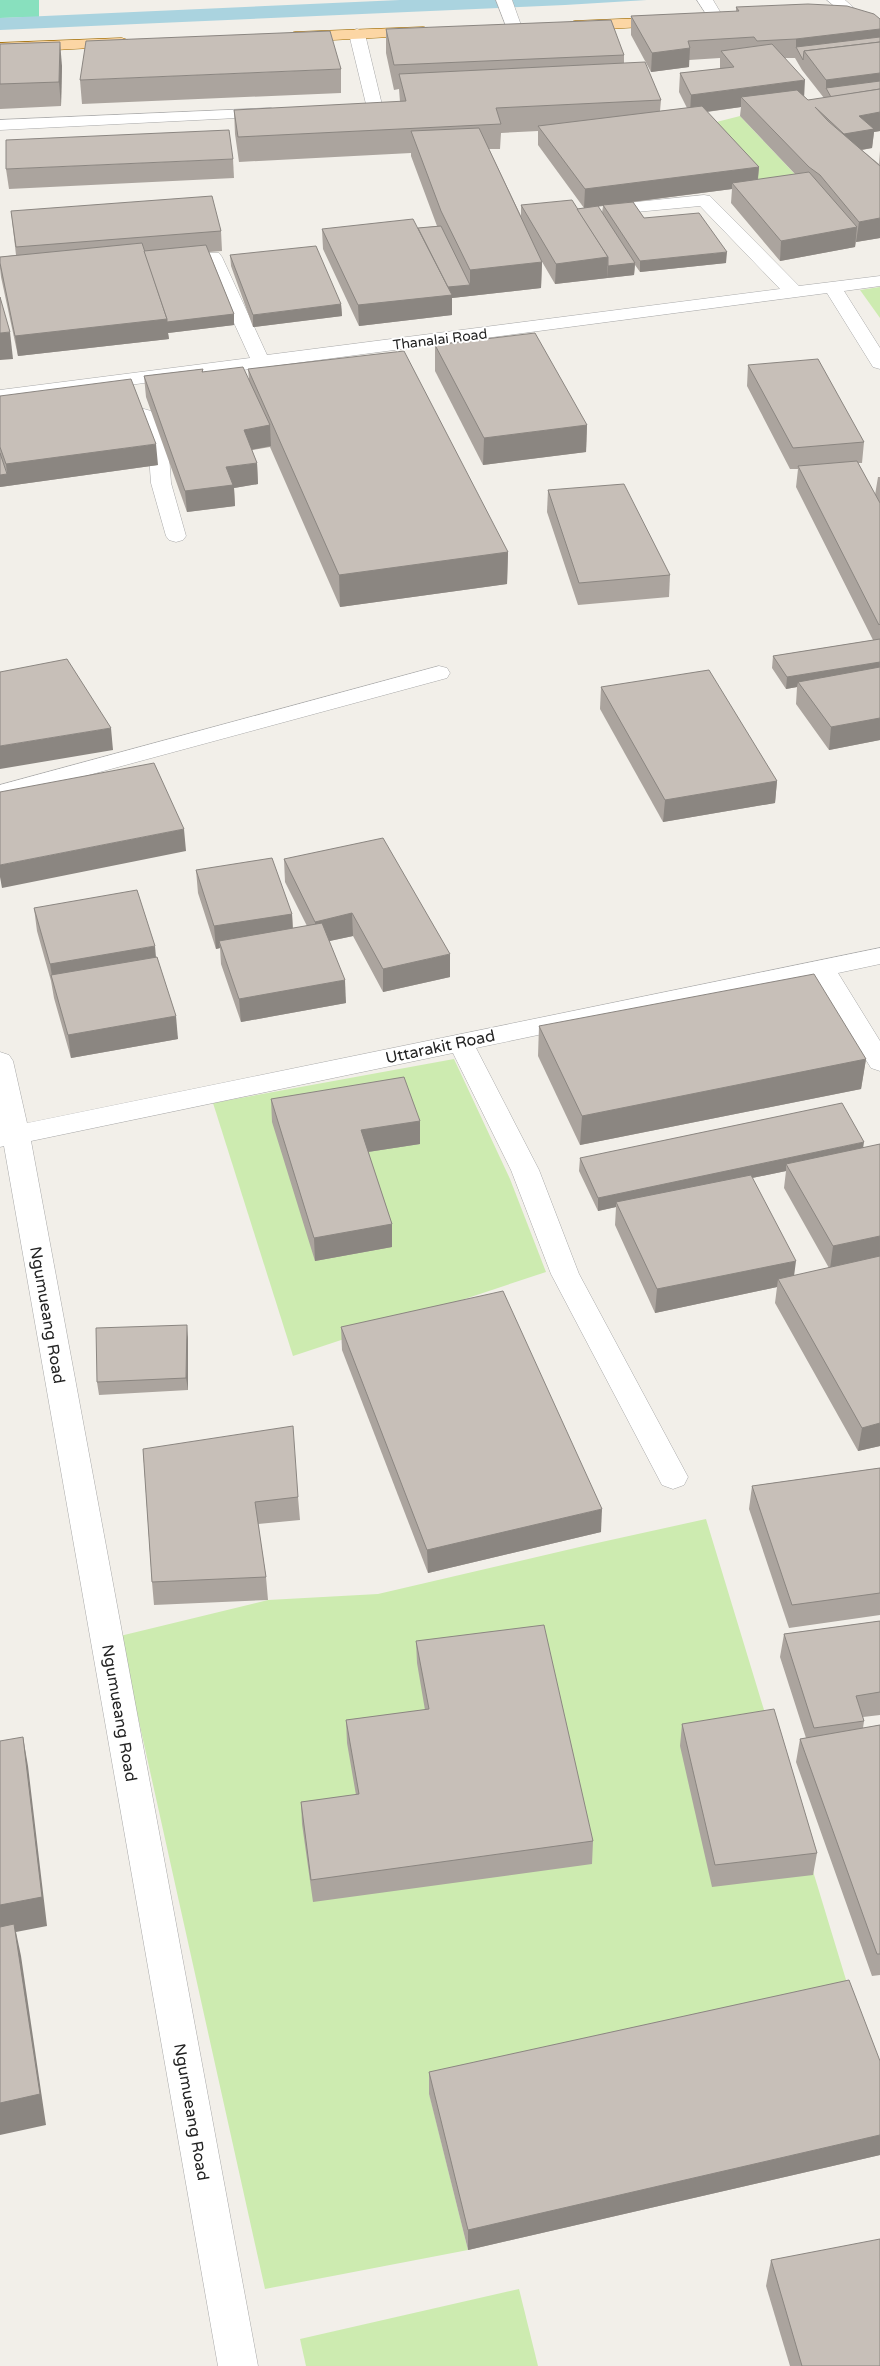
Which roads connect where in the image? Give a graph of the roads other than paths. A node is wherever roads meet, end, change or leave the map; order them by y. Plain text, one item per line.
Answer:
1 (504, 0) edge
2 (706, 2) edge
3 (835, 8) edge
4 (871, 16) edge
5 (736, 19) edge
6 (717, 20) junction
7 (512, 22) junction
8 (561, 26) edge
9 (533, 27) edge
10 (495, 29) edge
11 (436, 31) edge
12 (357, 34) junction
13 (277, 37) edge
14 (138, 42) edge
15 (0, 48) edge
16 (326, 111) edge
17 (287, 112) edge
18 (0, 125) edge
19 (636, 207) edge
20 (214, 256) edge
21 (880, 281) edge
22 (832, 287) junction
23 (794, 292) junction
24 (261, 362) junction
25 (880, 363) edge
26 (131, 379) junction
27 (0, 396) edge
28 (176, 536) dead end
29 (439, 673) dead end
30 (0, 792) edge
31 (880, 956) edge
32 (822, 968) junction
33 (460, 1042) junction
34 (0, 1061) edge
35 (880, 1062) edge
36 (8, 1137) edge
37 (673, 1477) dead end
38 (238, 2366) edge

1 - 7 street
2 - 6 street
3 - 4 main road
5 - 6 main road
6 - 8 main road
7 - 9 main road
7 - 10 main road
11 - 12 main road
12 - 13 main road
12 - 16 street
14 - 15 main road
17 - 18 street
19 - 23 street
20 - 24 street
21 - 22 street, Thanalai Road
22 - 23 street, Thanalai Road
22 - 25 street
23 - 24 street, Thanalai Road
24 - 26 street, Thanalai Road
26 - 27 street, Thanalai Road
26 - 28 street
29 - 30 street
31 - 32 street, Uttarakit Road
32 - 33 street, Uttarakit Road
32 - 35 street
33 - 36 street, Uttarakit Road
33 - 37 street
34 - 36 street, Ngumueang Road
36 - 38 street, Ngumueang Road

